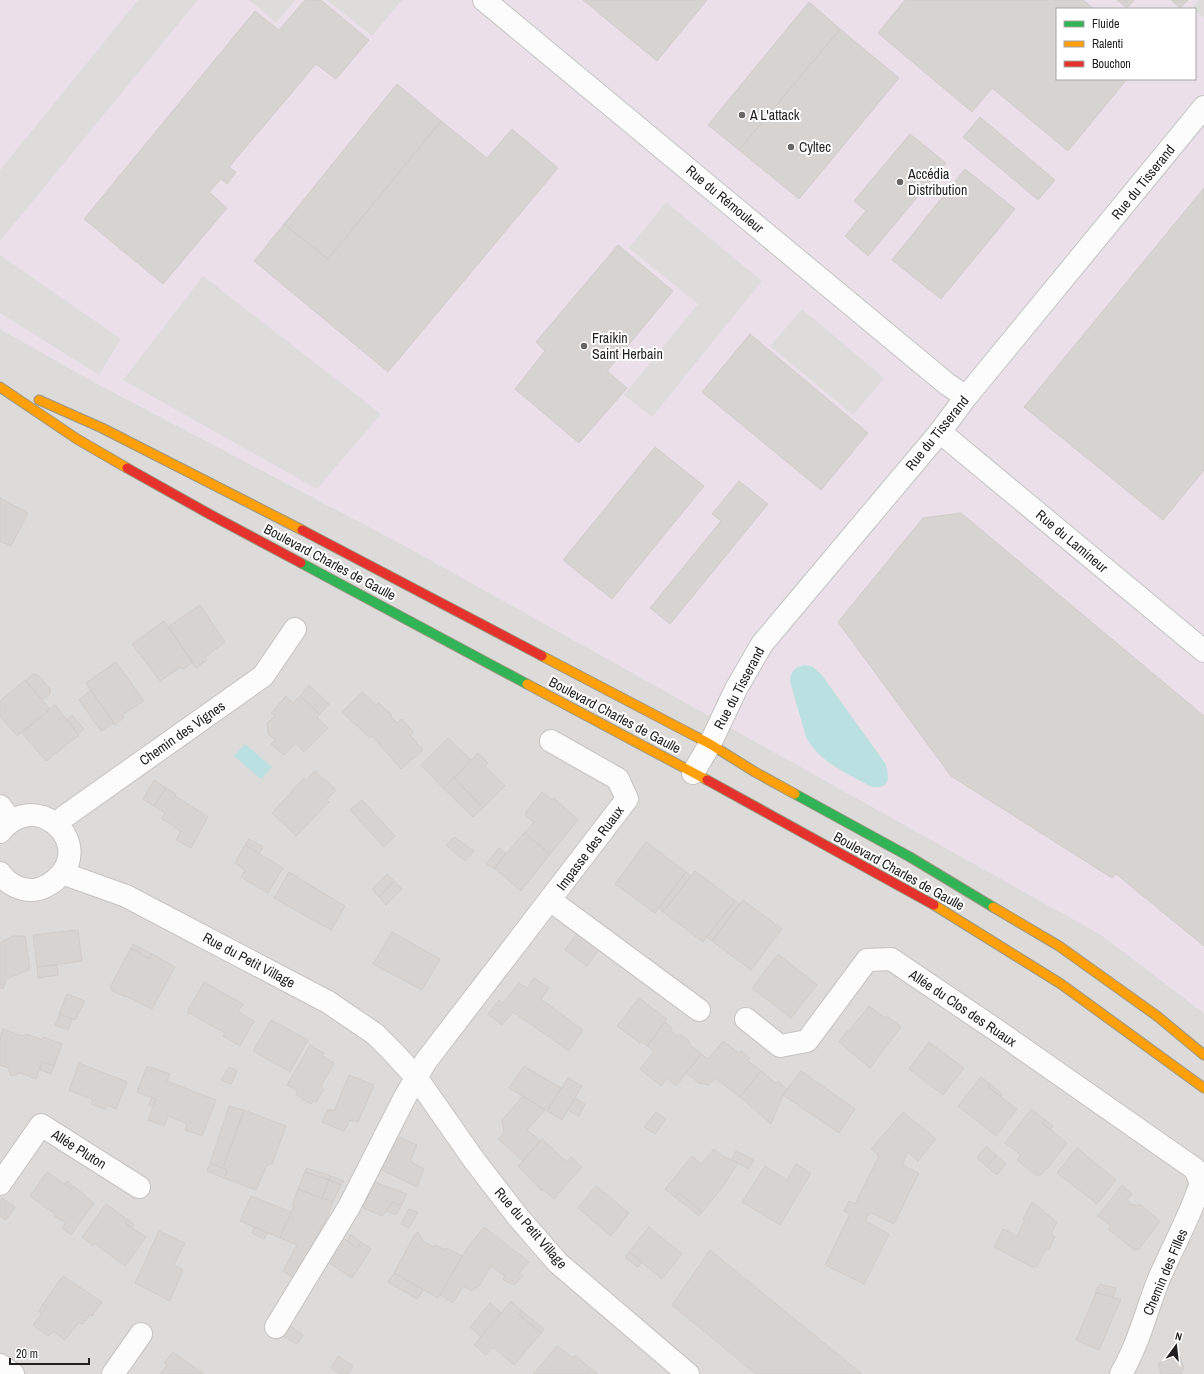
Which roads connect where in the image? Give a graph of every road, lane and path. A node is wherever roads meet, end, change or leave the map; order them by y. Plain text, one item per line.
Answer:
1 (484, 0) edge
2 (1204, 108) edge
3 (0, 383) edge
4 (0, 387) edge
5 (966, 397) junction
6 (940, 432) junction
7 (295, 629) dead end
8 (1204, 652) edge
9 (551, 741) dead end
10 (710, 744) junction
11 (693, 773) junction
12 (4, 820) edge
13 (56, 824) junction
14 (62, 873) junction
15 (1, 876) edge
16 (550, 900) junction
17 (699, 1010) dead end
18 (746, 1019) dead end
19 (1204, 1055) edge
20 (416, 1077) junction
21 (1204, 1088) edge
22 (1195, 1169) joint
23 (0, 1184) edge
24 (139, 1187) dead end
25 (276, 1327) dead end
26 (141, 1334) dead end
27 (0, 1365) edge
28 (14, 1374) edge
29 (113, 1374) edge
30 (688, 1374) edge
31 (1121, 1374) edge

1 - 5 street, Rue du Rémouleur
2 - 5 street, Rue du Tisserand
3 - 10 street, Boulevard Charles de Gaulle
4 - 11 street, Boulevard Charles de Gaulle
5 - 6 street, Rue du Tisserand
6 - 8 street, Rue du Lamineur
6 - 10 street, Rue du Tisserand
7 - 13 street, Chemin des Vignes
9 - 16 street, Impasse des Ruaux
10 - 11 street, Rue du Tisserand
10 - 19 street, Boulevard Charles de Gaulle
11 - 21 street, Boulevard Charles de Gaulle
12 - 13 street
13 - 14 street
14 - 15 street
14 - 20 street, Rue du Petit Village
16 - 17 street, Impasse des Ruaux
16 - 20 street, Impasse des Ruaux
18 - 22 street, Allée du Clos des Ruaux
20 - 25 street
20 - 30 street, Rue du Petit Village
22 - 31 street, Chemin des Filles
23 - 24 street, Allée Pluton
26 - 29 street
27 - 28 street

